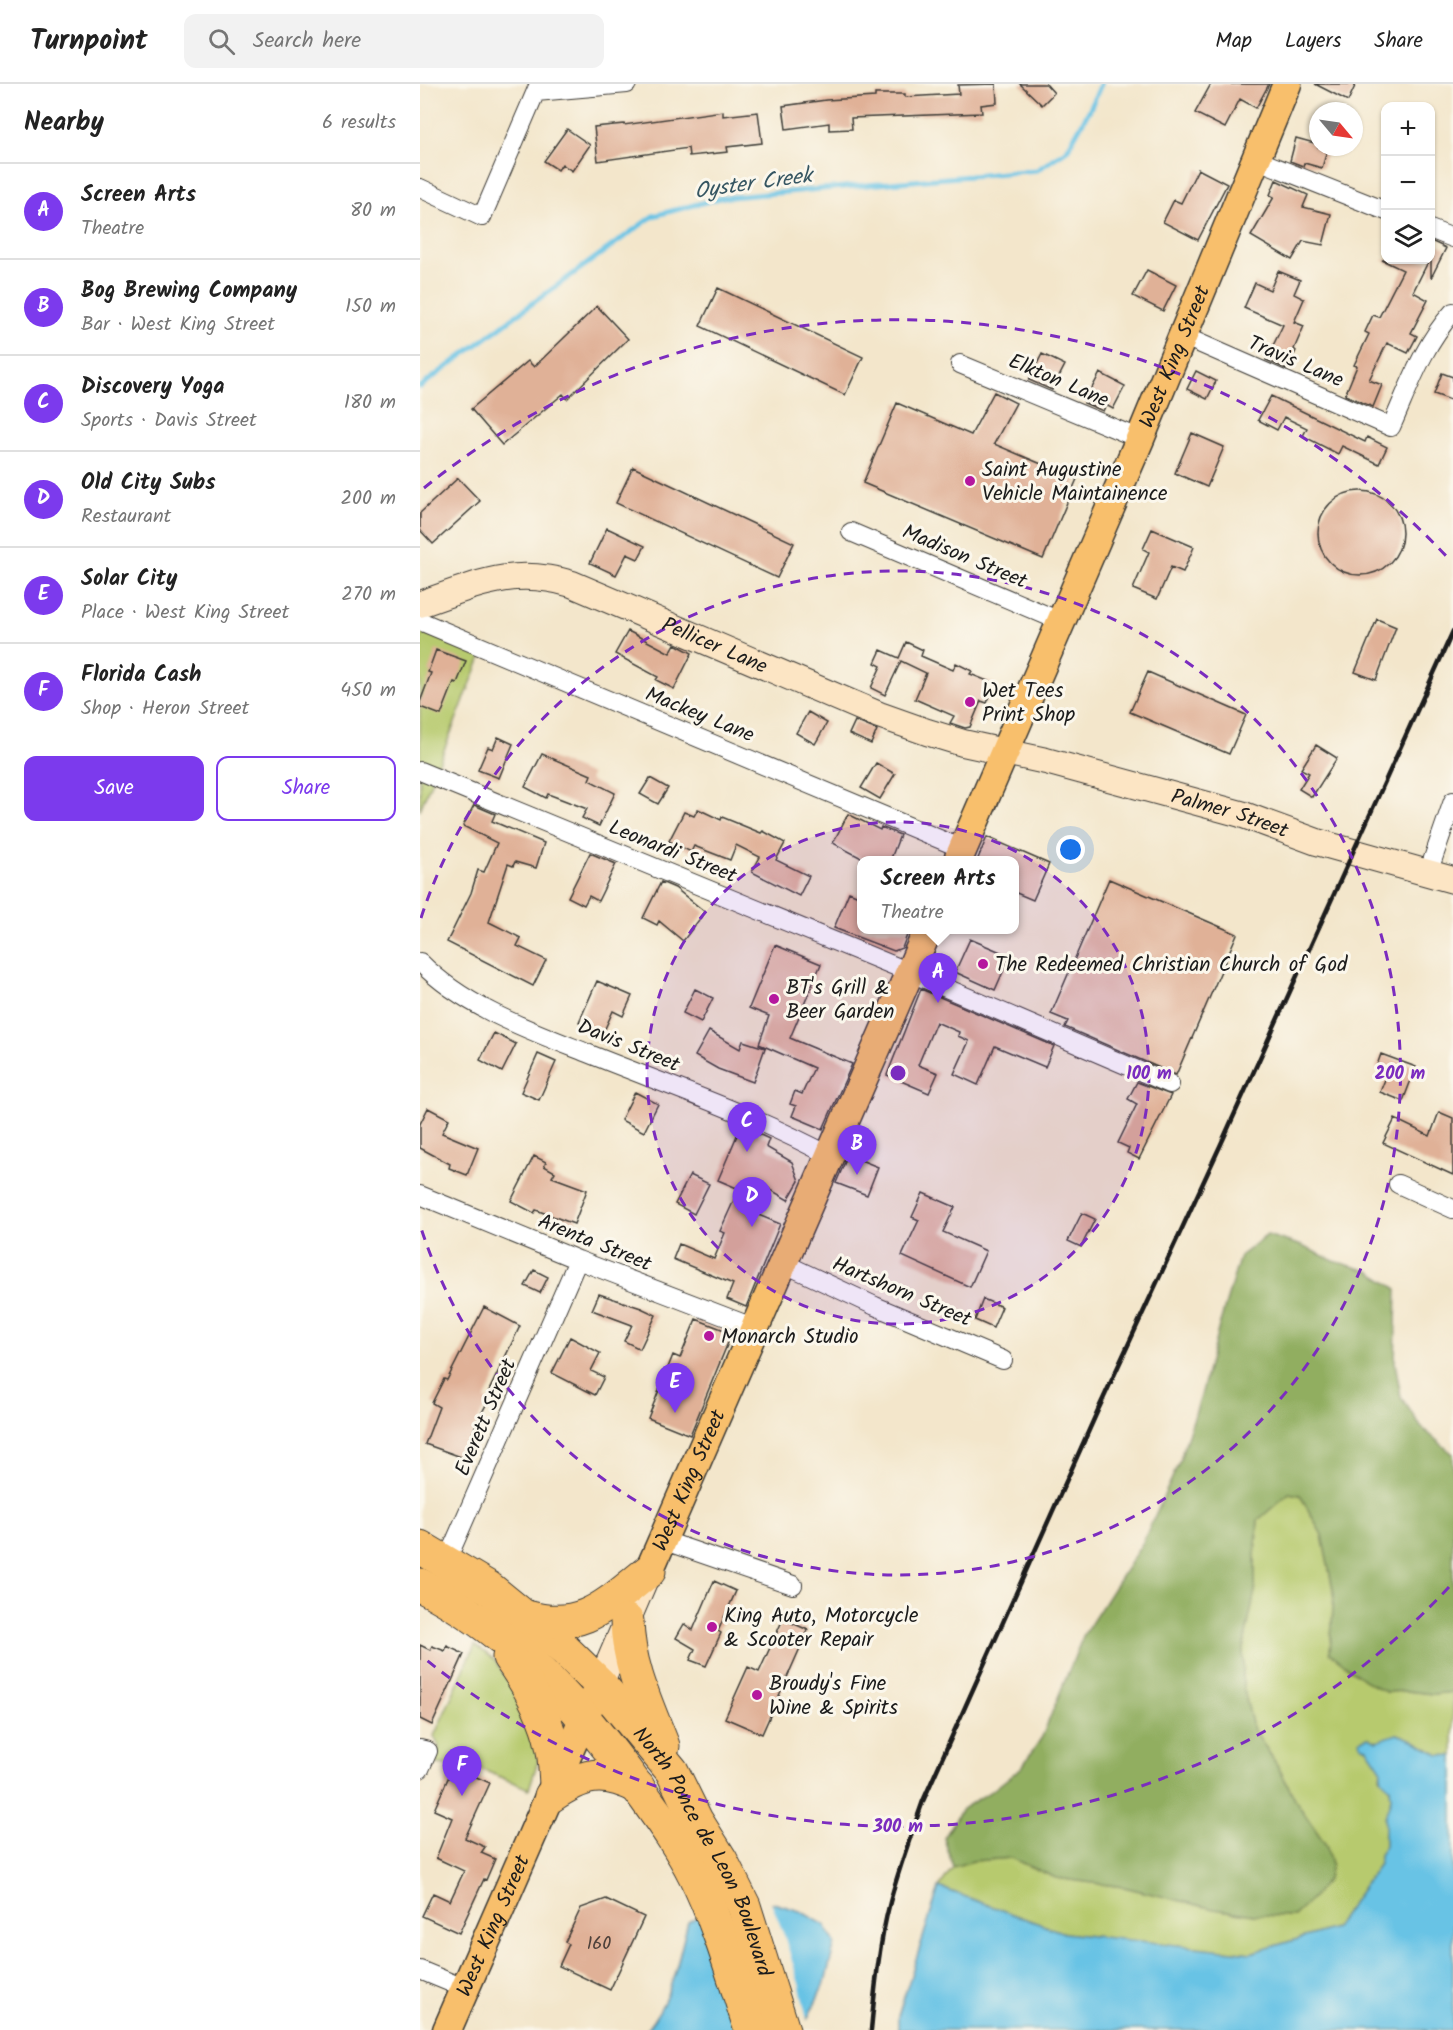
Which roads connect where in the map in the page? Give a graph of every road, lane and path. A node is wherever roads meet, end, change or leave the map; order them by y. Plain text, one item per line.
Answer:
1 (627, 84) edge
2 (1287, 84) edge
3 (538, 88) edge
4 (1255, 159) junction
5 (420, 188) edge
6 (1383, 210) edge
7 (1435, 231) edge
8 (1453, 238) edge
9 (1453, 312) edge
10 (1183, 336) junction
11 (960, 364) dead end
12 (1140, 439) junction
13 (850, 532) dead end
14 (420, 604) edge
15 (420, 621) edge
16 (1062, 622) junction
17 (1006, 752) junction
18 (420, 771) edge
19 (1453, 801) edge
20 (961, 855) edge
21 (1428, 873) junction
22 (1453, 880) edge
23 (926, 934) edge
24 (420, 962) edge
25 (910, 972) junction
26 (1170, 1084) dead end
27 (830, 1156) junction
28 (1398, 1184) dead end
29 (420, 1195) edge
30 (1453, 1209) edge
31 (578, 1260) junction
32 (783, 1263) junction
33 (755, 1328) junction
34 (1004, 1360) dead end
35 (662, 1540) junction
36 (434, 1555) edge
37 (649, 1571) junction
38 (793, 1585) dead end
39 (426, 1588) edge
40 (527, 1617) junction
41 (627, 1621) junction
42 (489, 1629) junction
43 (600, 1684) junction
44 (584, 1717) junction
45 (424, 1750) edge
46 (420, 1769) edge
47 (672, 1771) junction
48 (638, 1787) junction
49 (554, 1790) junction
50 (420, 1970) edge
51 (466, 1989) junction
52 (447, 2030) edge
53 (751, 2030) edge
54 (783, 2030) edge

1 - 3 street
2 - 4 main road, West King Street
3 - 5 street
4 - 6 street
4 - 10 main road, West King Street
7 - 8 street
9 - 10 street, Travis Lane
10 - 12 main road, West King Street
11 - 12 street, Elkton Lane
12 - 16 main road, West King Street
13 - 16 street, Madison Street
14 - 17 main road, Pellicer Lane
15 - 20 street, Mackey Lane
16 - 17 main road, West King Street
17 - 20 main road, West King Street
17 - 21 main road, Palmer Street
18 - 25 street, Leonardi Street
19 - 21 street
21 - 22 main road, Palmer Street
23 - 25 main road, West King Street
24 - 27 street, Davis Street
25 - 26 street, Leonardi Street
25 - 27 main road, West King Street
27 - 32 main road, West King Street
28 - 30 street
29 - 31 street, Arenta Street
31 - 33 street, Arenta Street
31 - 36 street, Everett Street
32 - 33 main road, West King Street
32 - 34 street, Hartshorn Street
33 - 35 main road, West King Street
35 - 37 main road, West King Street
35 - 38 street
36 - 39 street, Everett Street
36 - 40 highway, North Ponce de Leon Boulevard
37 - 40 highway
37 - 41 main road, West King Street
39 - 42 highway, North Ponce de Leon Boulevard
40 - 43 highway, North Ponce de Leon Boulevard
41 - 43 main road, West King Street
41 - 47 highway
42 - 44 highway, North Ponce de Leon Boulevard
42 - 49 highway
43 - 44 main road, West King Street
43 - 47 highway, North Ponce de Leon Boulevard
44 - 48 highway, North Ponce de Leon Boulevard
44 - 49 main road, West King Street
45 - 46 street
47 - 54 highway, North Ponce de Leon Boulevard
48 - 49 highway
48 - 53 highway, North Ponce de Leon Boulevard
49 - 51 main road, West King Street
50 - 51 street
51 - 52 main road, West King Street

